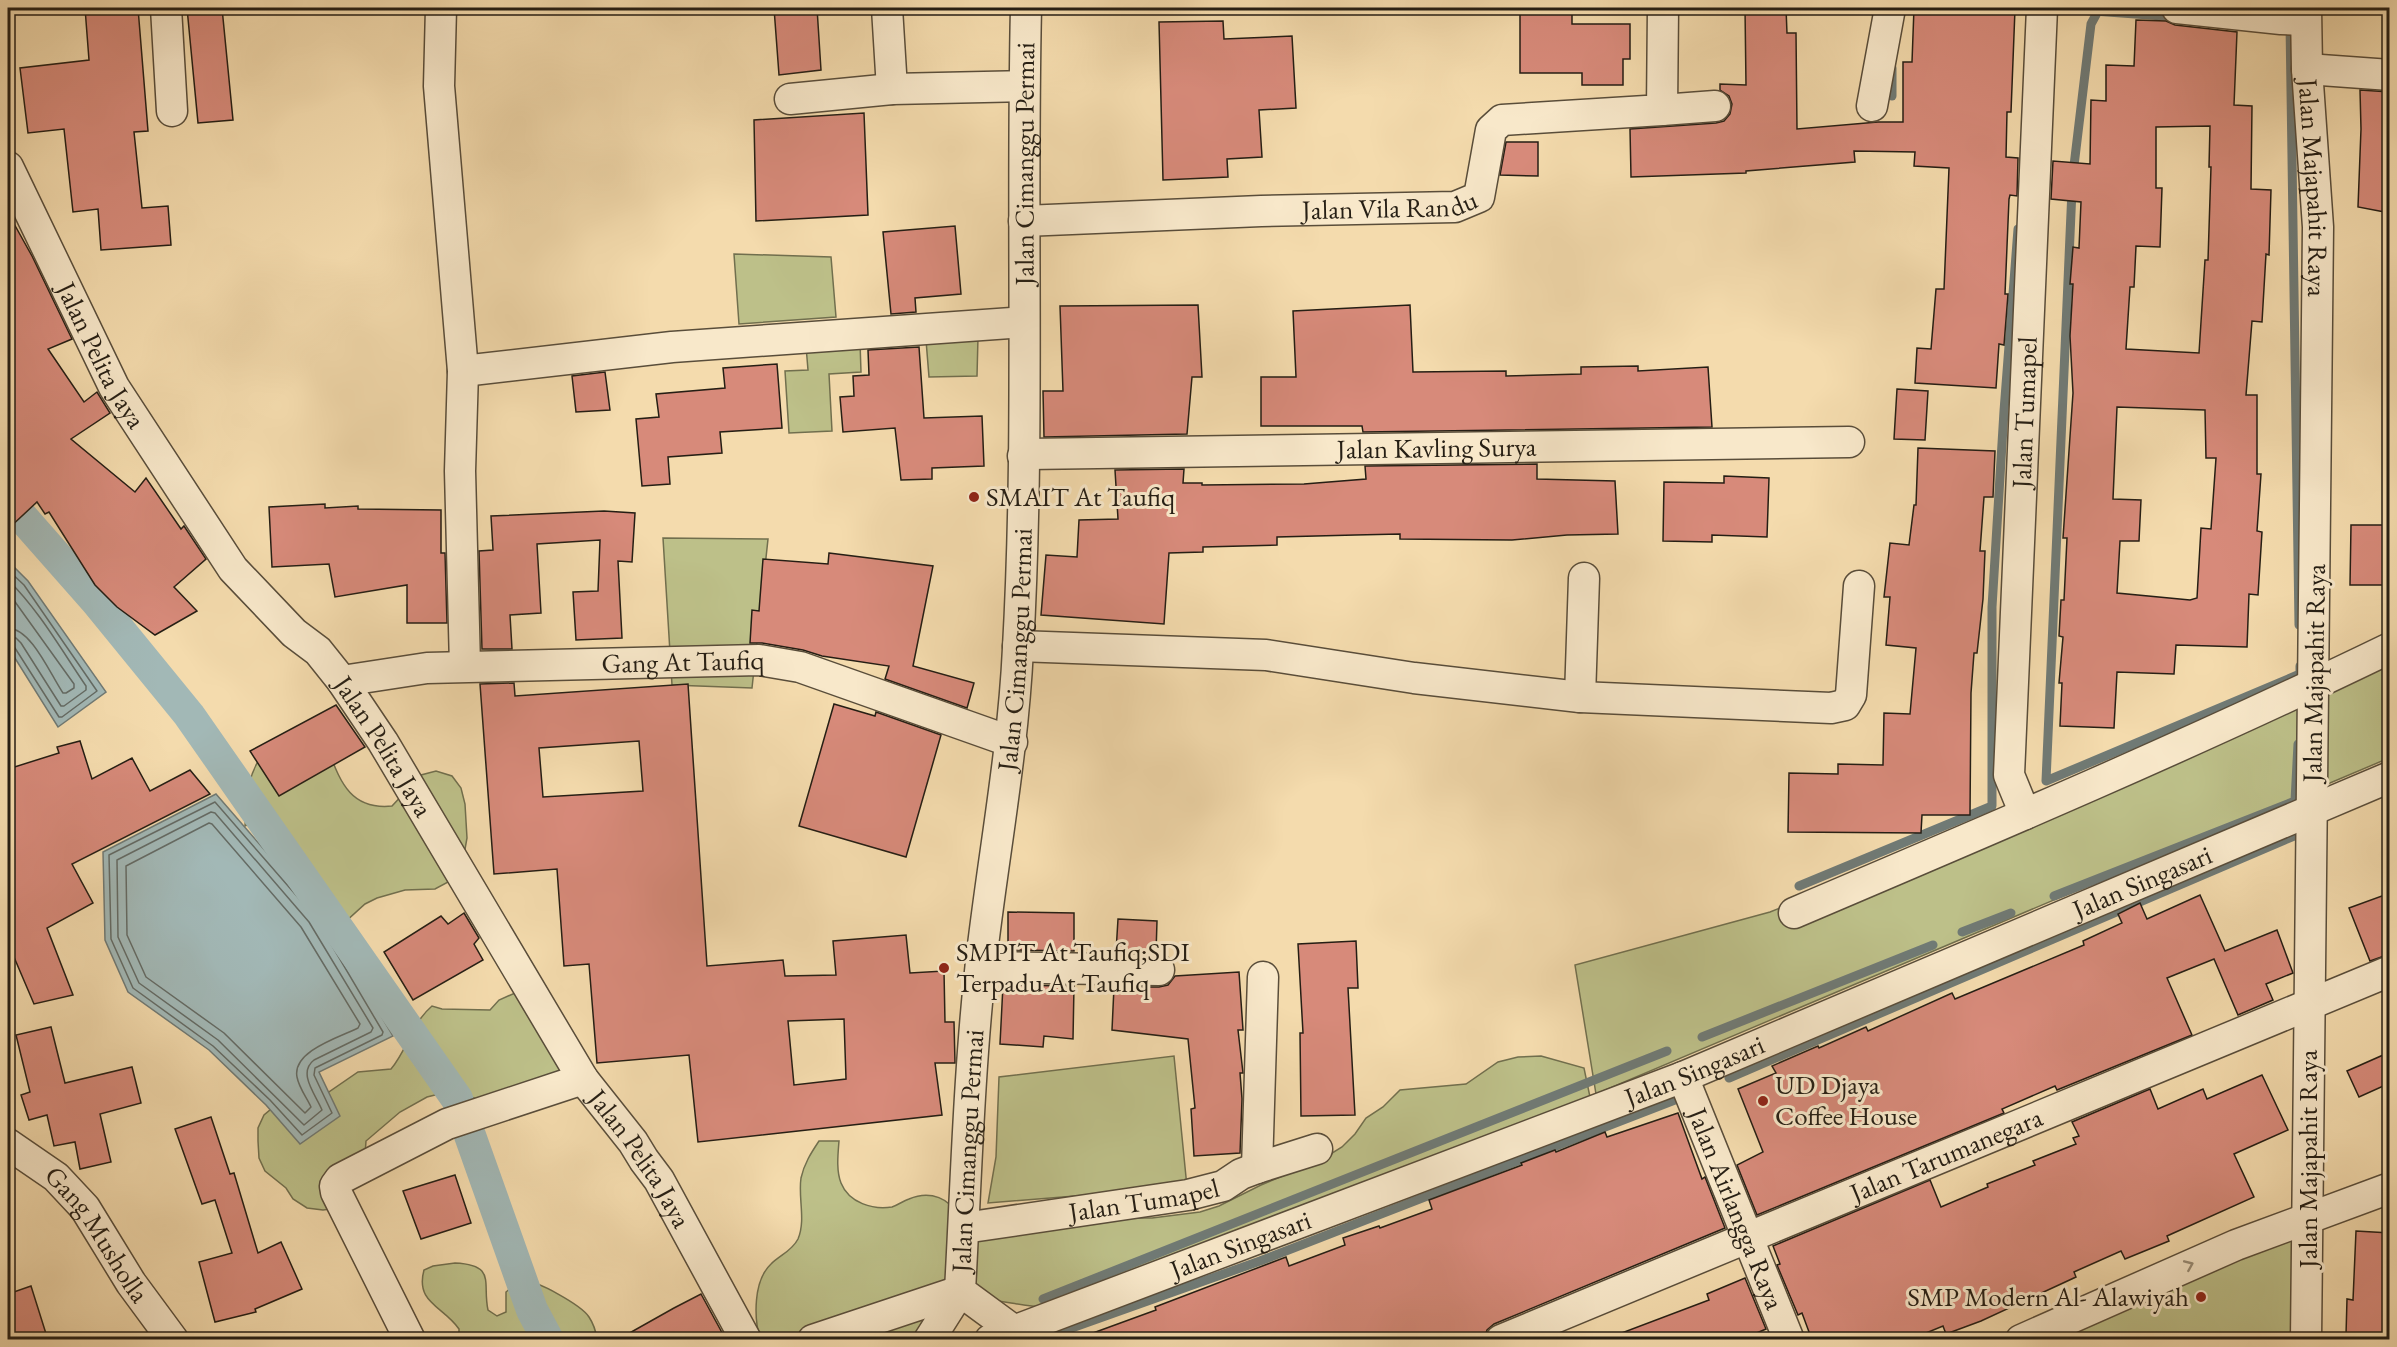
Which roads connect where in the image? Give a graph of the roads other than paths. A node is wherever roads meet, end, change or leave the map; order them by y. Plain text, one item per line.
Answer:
1 (166, 8) edge
2 (441, 8) edge
3 (888, 8) edge
4 (1026, 8) edge
5 (1663, 8) edge
6 (1890, 8) edge
7 (2177, 8) edge
8 (2042, 9) edge
9 (2296, 17) edge
10 (2307, 69) junction
11 (2390, 75) edge
12 (1024, 86) junction
13 (892, 89) junction
14 (790, 99) dead end
15 (1716, 106) dead end
16 (1872, 106) dead end
17 (1662, 110) junction
18 (172, 111) dead end
19 (8, 167) edge
20 (1024, 221) junction
21 (1024, 322) junction
22 (463, 371) junction
23 (1849, 442) dead end
24 (1023, 456) junction
25 (1584, 578) dead end
26 (1859, 586) dead end
27 (1018, 646) junction
28 (2390, 648) edge
29 (465, 666) junction
30 (342, 681) junction
31 (2314, 684) junction
32 (1580, 697) junction
33 (1012, 742) junction
34 (2390, 777) edge
35 (2312, 809) junction
36 (2025, 814) junction
37 (1794, 912) dead end
38 (981, 967) junction
39 (1159, 970) dead end
40 (2390, 971) edge
41 (1263, 977) dead end
42 (2308, 1005) junction
43 (1683, 1077) junction
44 (583, 1079) junction
45 (8, 1144) edge
46 (1317, 1149) dead end
47 (1257, 1168) junction
48 (2390, 1188) edge
49 (2309, 1217) junction
50 (964, 1228) junction
51 (1748, 1238) junction
52 (960, 1292) junction
53 (1004, 1333) edge
54 (173, 1340) edge
55 (410, 1340) edge
56 (746, 1340) edge
57 (813, 1340) edge
58 (929, 1340) edge
59 (1501, 1340) edge
60 (1790, 1340) edge
61 (2020, 1340) edge
62 (2306, 1340) edge

1 - 18 street
2 - 22 street
3 - 13 street
4 - 12 street, Jalan Cimanggu Permai
5 - 17 street
6 - 16 street
7 - 9 street
8 - 36 street, Jalan Tumapel
9 - 10 street, Jalan Majapahit Raya
10 - 11 street
10 - 31 street, Jalan Majapahit Raya
12 - 13 street
12 - 20 street, Jalan Cimanggu Permai
13 - 14 street
15 - 17 street
17 - 20 street, Jalan Vila Randu
19 - 30 street, Jalan Pelita Jaya
20 - 21 street, Jalan Cimanggu Permai
21 - 22 street
21 - 24 street, Jalan Cimanggu Permai
22 - 29 street
23 - 24 street, Jalan Kavling Surya
24 - 27 street, Jalan Cimanggu Permai
25 - 32 street
26 - 32 street
27 - 32 street
27 - 33 street, Jalan Cimanggu Permai
28 - 31 street
29 - 30 street, Gang At Taufiq
29 - 33 street, Gang At Taufiq
30 - 44 street, Jalan Pelita Jaya
31 - 35 street, Jalan Majapahit Raya
31 - 36 street
33 - 38 street, Jalan Cimanggu Permai
34 - 35 street, Jalan Singasari
35 - 42 street, Jalan Majapahit Raya
35 - 43 street, Jalan Singasari
36 - 37 street
38 - 39 street
38 - 50 street, Jalan Cimanggu Permai
40 - 42 street, Jalan Tarumanegara
41 - 47 street
42 - 49 street, Jalan Majapahit Raya
42 - 51 street, Jalan Tarumanegara
43 - 51 street, Jalan Airlangga Raya
43 - 53 street, Jalan Singasari
44 - 55 street
44 - 56 street, Jalan Pelita Jaya
45 - 54 street, Gang Musholla
46 - 47 street, Jalan Tumapel
47 - 50 street, Jalan Tumapel
48 - 49 street
61 -> 49 street
49 - 62 street, Jalan Majapahit Raya
50 - 52 street, Jalan Cimanggu Permai
51 - 59 street, Jalan Tarumanegara
51 - 60 street, Jalan Airlangga Raya
52 - 53 street, Jalan Cimanggu Permai
52 - 57 street, Jalan Cimanggu Permai
52 - 58 street, Jalan Cimanggu Permai

